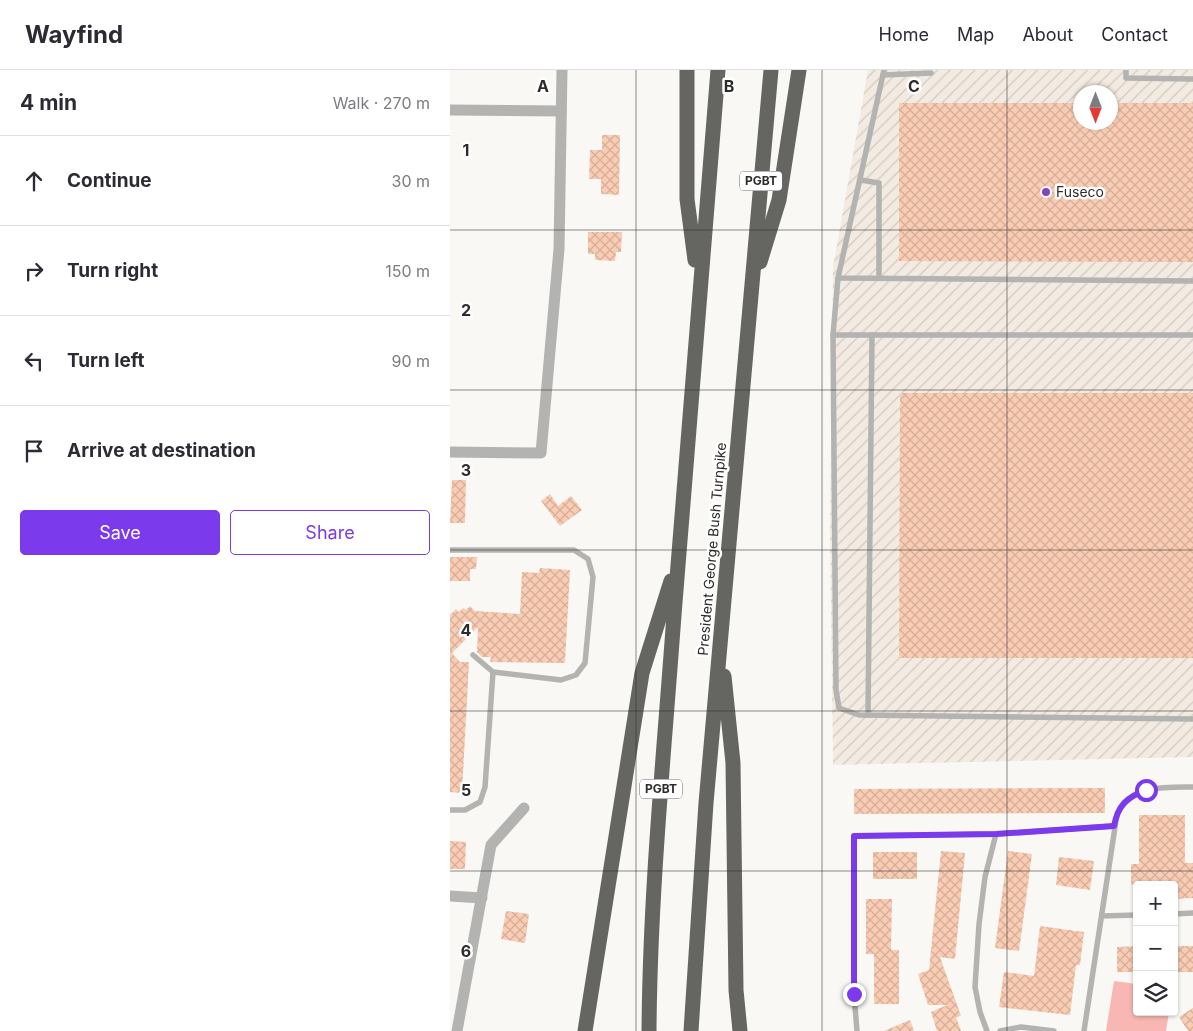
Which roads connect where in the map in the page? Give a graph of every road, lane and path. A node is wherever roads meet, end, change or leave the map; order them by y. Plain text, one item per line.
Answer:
1 (562, 70) edge
2 (687, 70) edge
3 (718, 70) edge
4 (771, 70) edge
5 (799, 70) edge
6 (1126, 70) edge
7 (883, 73) edge
8 (931, 73) dead end
9 (1193, 79) edge
10 (450, 110) edge
11 (561, 111) junction
12 (861, 180) junction
13 (838, 278) junction
14 (879, 278) junction
15 (1193, 281) edge
16 (698, 292) junction
17 (751, 292) junction
18 (834, 335) junction
19 (872, 335) junction
20 (1193, 335) edge
21 (450, 452) edge
22 (680, 548) junction
23 (450, 550) edge
24 (720, 640) junction
25 (473, 654) dead end
26 (493, 672) junction
27 (868, 715) junction
28 (1193, 720) edge
29 (1193, 787) edge
30 (524, 808) dead end
31 (450, 810) edge
32 (1114, 826) junction
33 (996, 834) junction
34 (450, 896) edge
35 (482, 898) junction
36 (1193, 913) edge
37 (1178, 914) edge
38 (1133, 915) edge
39 (1102, 916) junction
40 (457, 1031) edge
41 (585, 1031) edge
42 (650, 1031) edge
43 (691, 1031) edge
44 (740, 1031) edge
45 (857, 1031) edge
46 (987, 1031) edge
47 (1000, 1031) edge
48 (1054, 1031) edge
49 (1084, 1031) edge

1 - 11 street
2 - 16 highway
3 - 16 highway, PGBT
4 - 17 highway, President George Bush Turnpike / PGBT
5 - 17 highway
6 - 9 lane
7 - 8 lane
7 - 12 lane
10 - 11 street
11 - 21 street
12 - 13 lane
12 - 14 lane
13 - 14 lane
13 - 18 lane
14 - 15 lane
16 - 22 highway, PGBT
17 - 24 highway, President George Bush Turnpike / PGBT
18 - 19 lane
18 - 27 lane
19 - 20 lane
19 - 27 lane
22 - 41 highway
22 - 42 highway, PGBT
23 - 26 lane
24 - 43 highway, President George Bush Turnpike / PGBT
24 - 44 highway
25 - 26 lane
26 - 31 lane
27 - 28 lane
29 - 32 lane
30 - 35 street
32 - 33 lane
32 - 39 lane
33 - 45 lane
33 - 46 lane
34 - 35 street
35 - 40 street
36 - 37 lane
38 - 39 lane
39 - 49 lane
47 - 48 lane

